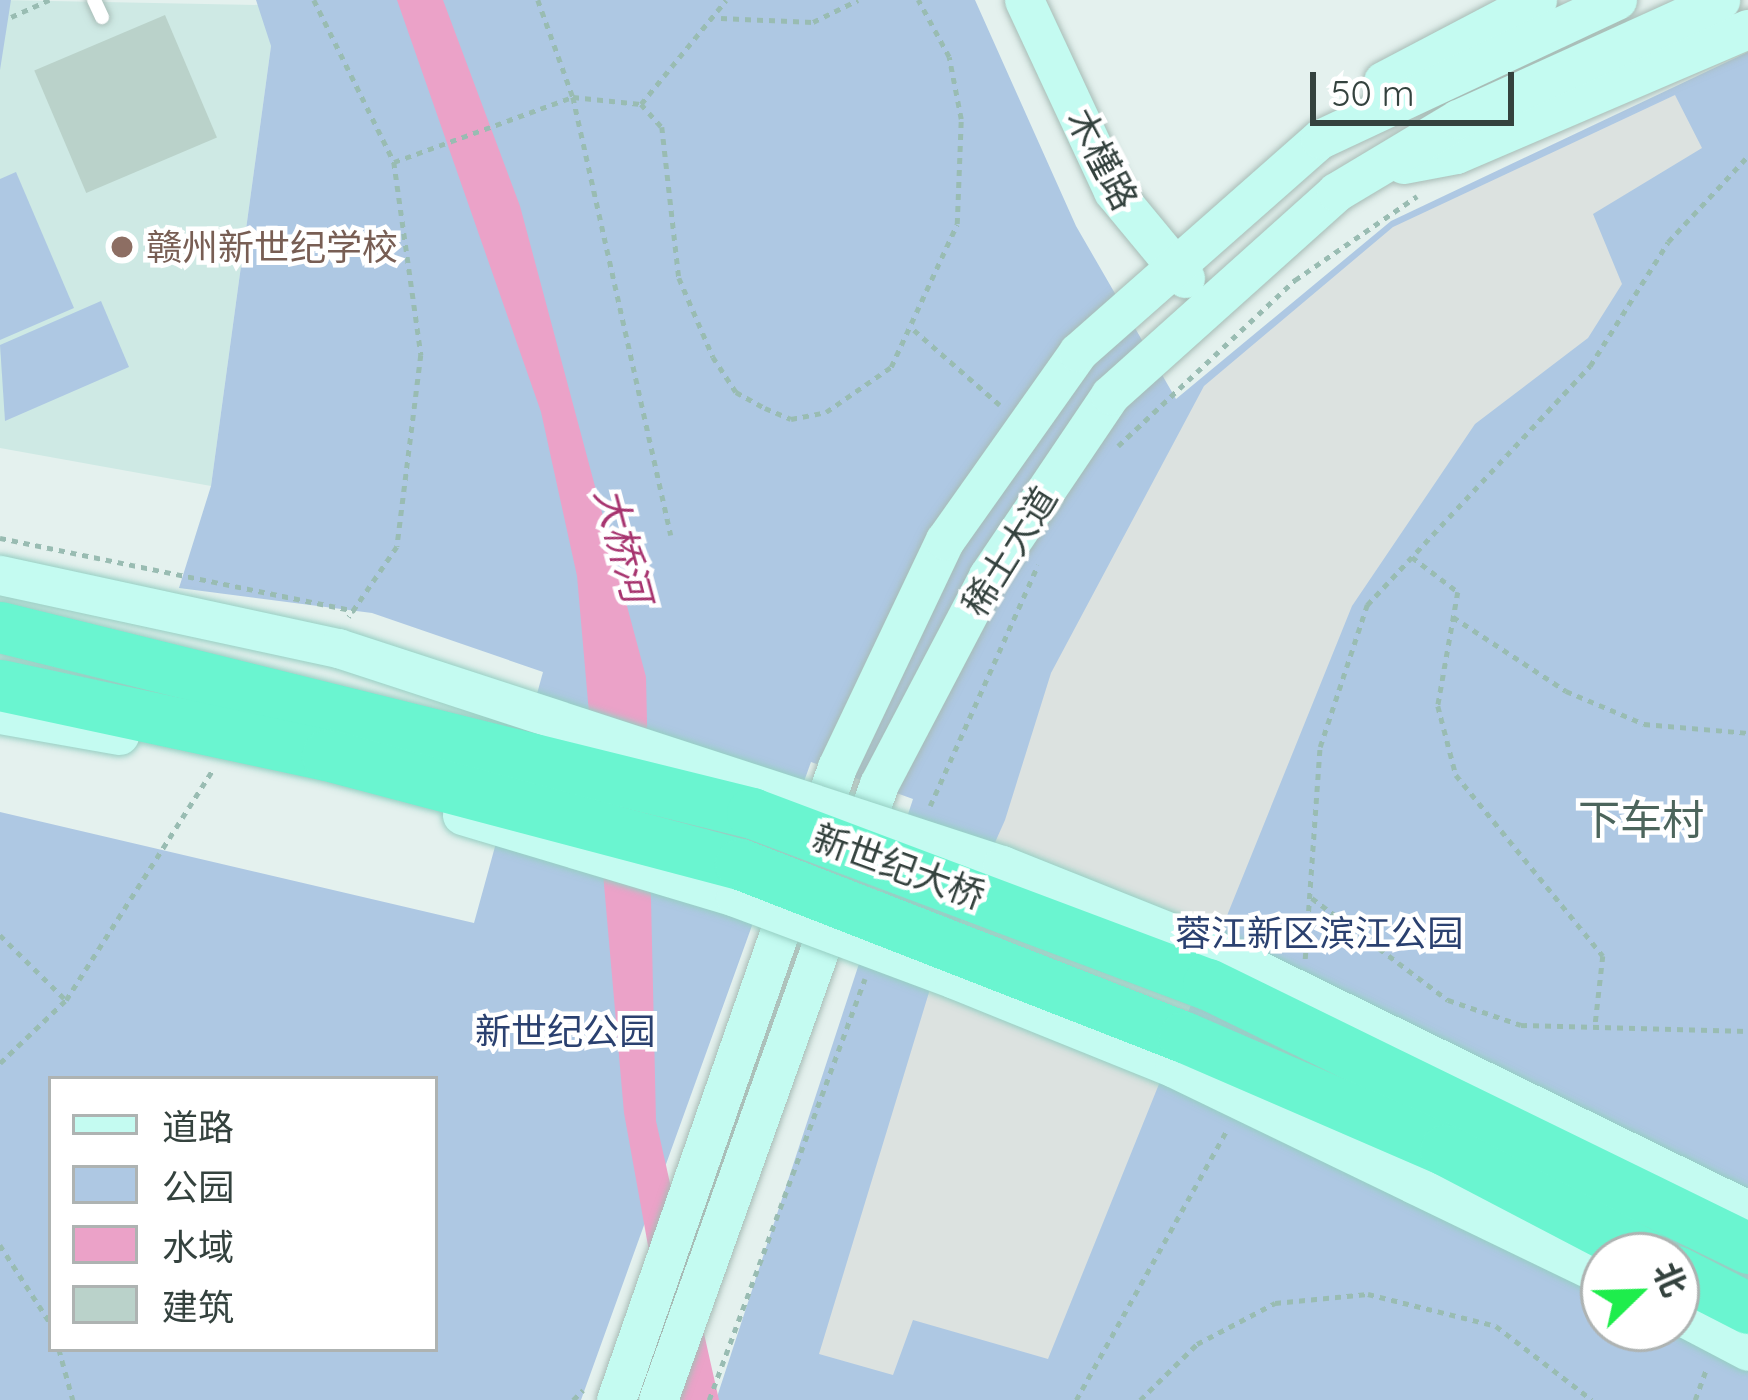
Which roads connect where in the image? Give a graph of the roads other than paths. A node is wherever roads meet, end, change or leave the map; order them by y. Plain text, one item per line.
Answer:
1 (94, 0) edge
2 (1024, 0) edge
3 (1537, 0) edge
4 (1617, 0) edge
5 (1720, 0) edge
6 (102, 17) dead end
7 (1748, 29) edge
8 (1326, 135) junction
9 (1374, 169) junction
10 (1169, 265) junction
11 (1210, 300) junction
12 (0, 575) edge
13 (0, 628) edge
14 (0, 685) edge
15 (0, 714) edge
16 (1748, 1210) edge
17 (1598, 1232) edge
18 (1748, 1248) edge
19 (1580, 1264) edge
20 (1700, 1283) edge
21 (1748, 1308) edge
22 (1700, 1326) edge
23 (1748, 1351) edge
24 (616, 1400) edge
25 (658, 1400) edge

1 - 6 lane
2 - 10 street, 木槿路
3 - 8 street
4 - 8 street, 稀土大道
5 - 9 street, 稀土大道
7 - 9 street
8 - 10 street, 稀土大道
9 - 11 street, 稀土大道
10 - 11 street, 木槿路
10 - 24 street, 稀土大道
11 - 25 street, 稀土大道
12 - 16 street, bridge
13 - 18 highway, 新世纪大桥, bridge
14 - 17 highway, 新世纪大桥, bridge
15 - 19 street, bridge
20 - 21 highway, bridge
22 - 23 street, bridge

